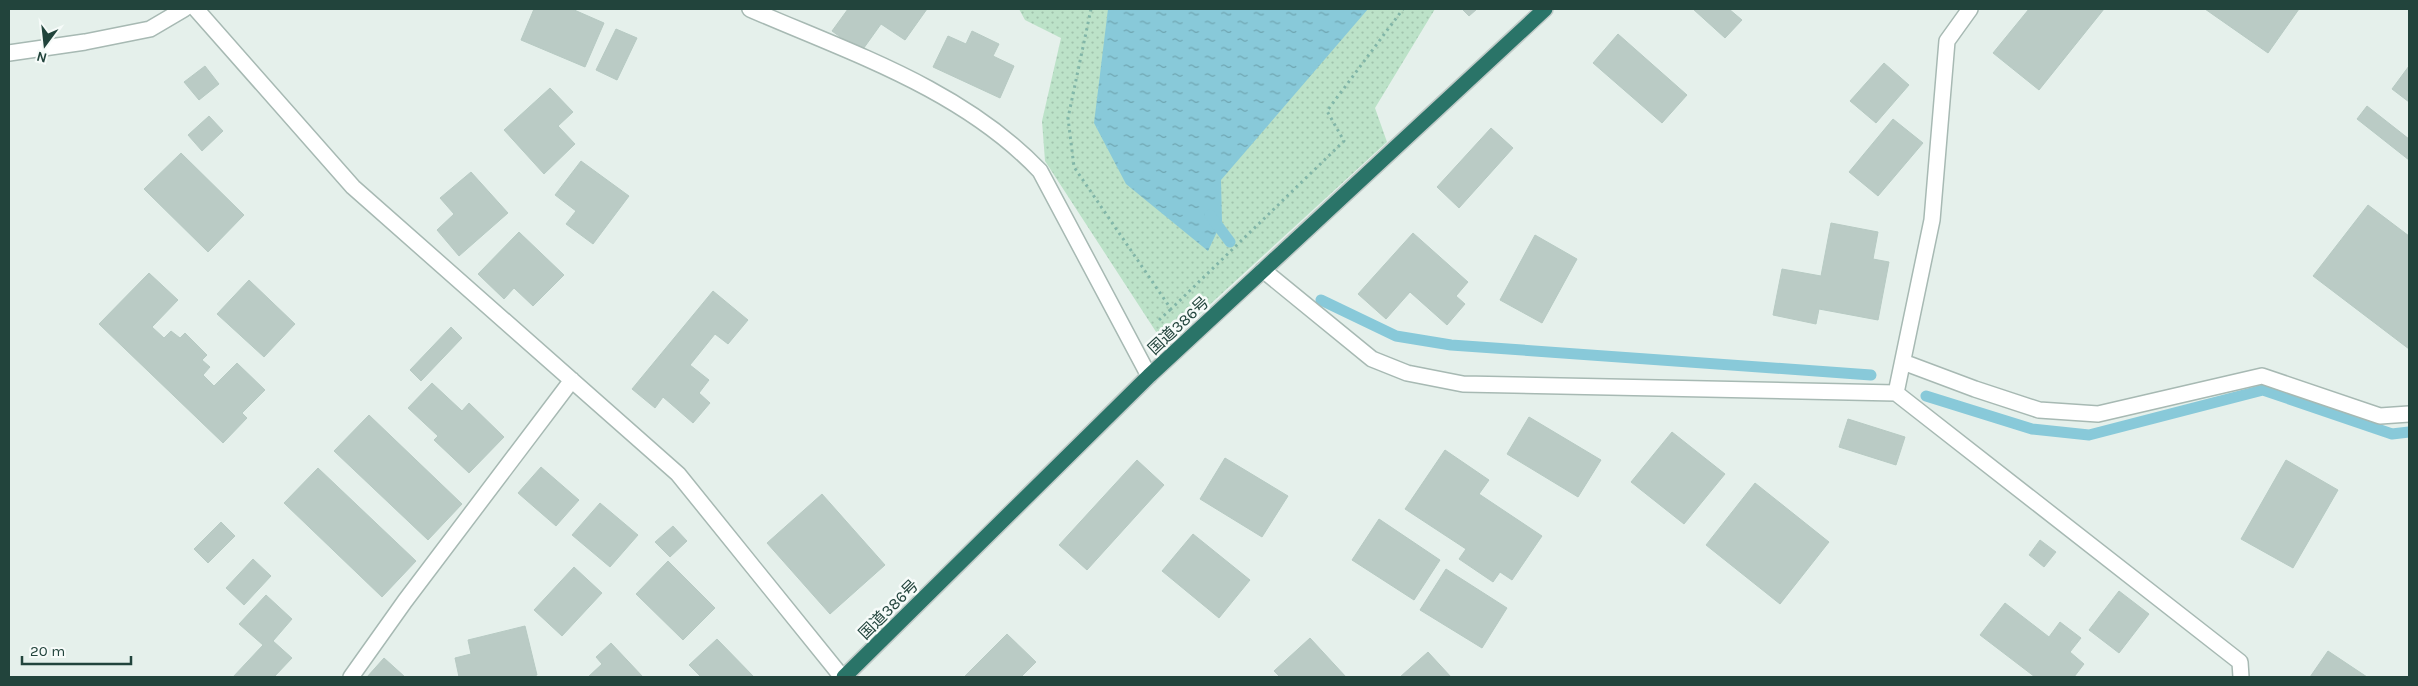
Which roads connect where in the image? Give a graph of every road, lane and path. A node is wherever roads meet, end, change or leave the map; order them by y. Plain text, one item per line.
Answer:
1 (184, 9) edge
2 (196, 9) edge
3 (750, 9) edge
4 (1091, 9) edge
5 (1403, 9) edge
6 (1545, 9) edge
7 (1970, 9) edge
8 (9, 53) edge
9 (1264, 270) junction
10 (1171, 309) junction
11 (1160, 320) dead end
12 (1903, 362) junction
13 (1149, 376) junction
14 (572, 380) junction
15 (1896, 393) junction
16 (2409, 414) edge
17 (351, 677) edge
18 (843, 677) edge
19 (2241, 677) edge

1 - 8 street
2 - 14 street
3 - 13 street
4 - 10 path
5 - 10 path
6 - 9 highway, 国道386号
7 - 12 street
9 - 13 highway, 国道386号
9 - 15 street
10 - 11 path
12 - 15 street
12 - 16 street
13 - 18 highway, 国道386号
14 - 17 street
14 - 18 street
15 - 19 street

